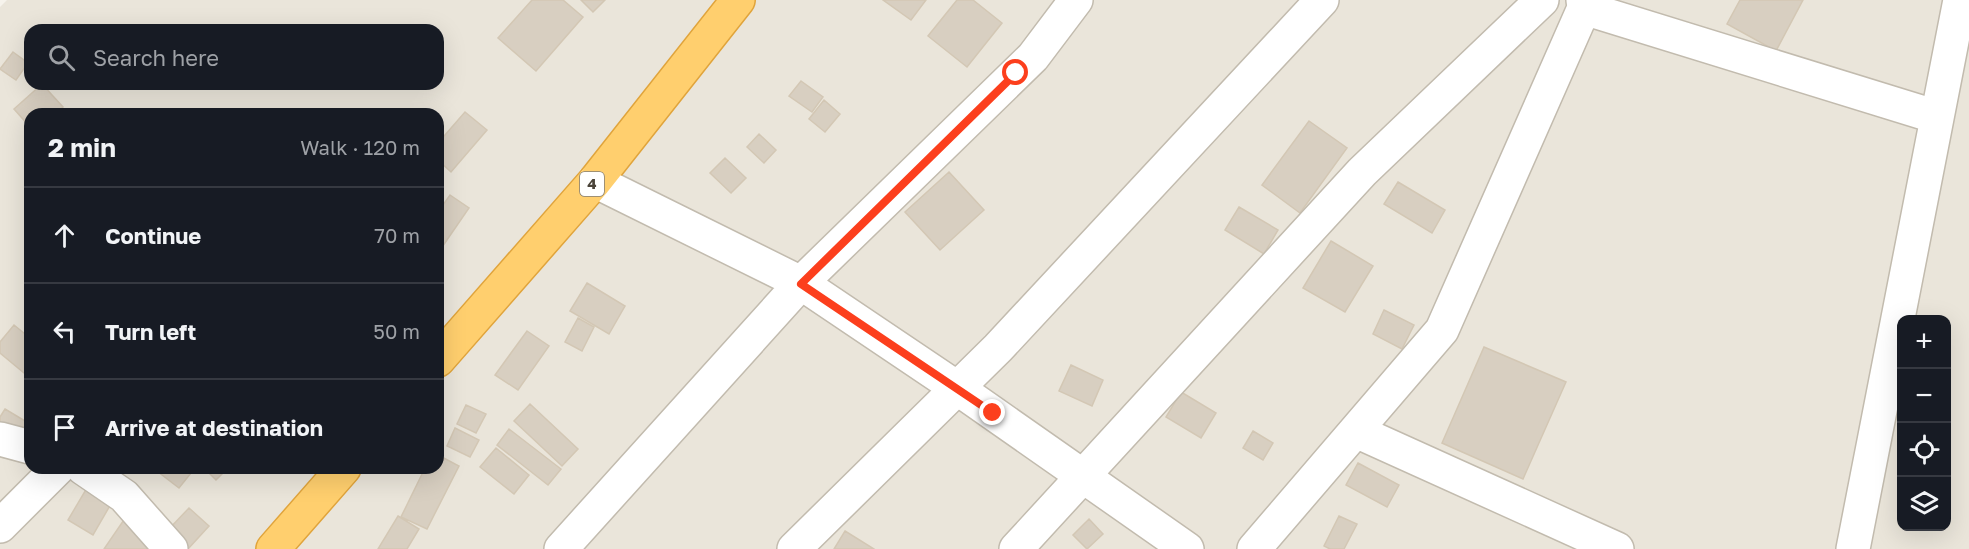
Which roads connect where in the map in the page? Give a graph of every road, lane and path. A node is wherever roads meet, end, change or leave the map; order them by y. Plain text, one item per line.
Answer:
1 (738, 0) edge
2 (1077, 0) edge
3 (1322, 0) edge
4 (1542, 0) edge
5 (1960, 0) edge
6 (1583, 4) edge
7 (1937, 117) junction
8 (595, 181) junction
9 (801, 284) junction
10 (444, 353) edge
11 (957, 388) junction
12 (1356, 431) junction
13 (0, 439) edge
14 (24, 445) edge
15 (52, 474) edge
16 (92, 474) edge
17 (339, 474) edge
18 (1082, 475) junction
19 (0, 526) edge
20 (171, 549) edge
21 (273, 549) edge
22 (561, 549) edge
23 (794, 549) edge
24 (1016, 549) edge
25 (1187, 549) edge
26 (1254, 549) edge
27 (1617, 549) edge
28 (1853, 549) edge

1 - 8 highway, 4
2 - 9 street
3 - 11 street
4 - 18 street
5 - 7 street
6 - 7 street
6 - 12 street
7 - 28 street
8 - 9 street
8 - 10 highway, 4
9 - 11 street
9 - 22 street
11 - 18 street
11 - 23 street
12 - 26 street
12 - 27 street
13 - 14 street
15 - 19 street
16 - 20 street
17 - 21 highway
18 - 24 street
18 - 25 street

